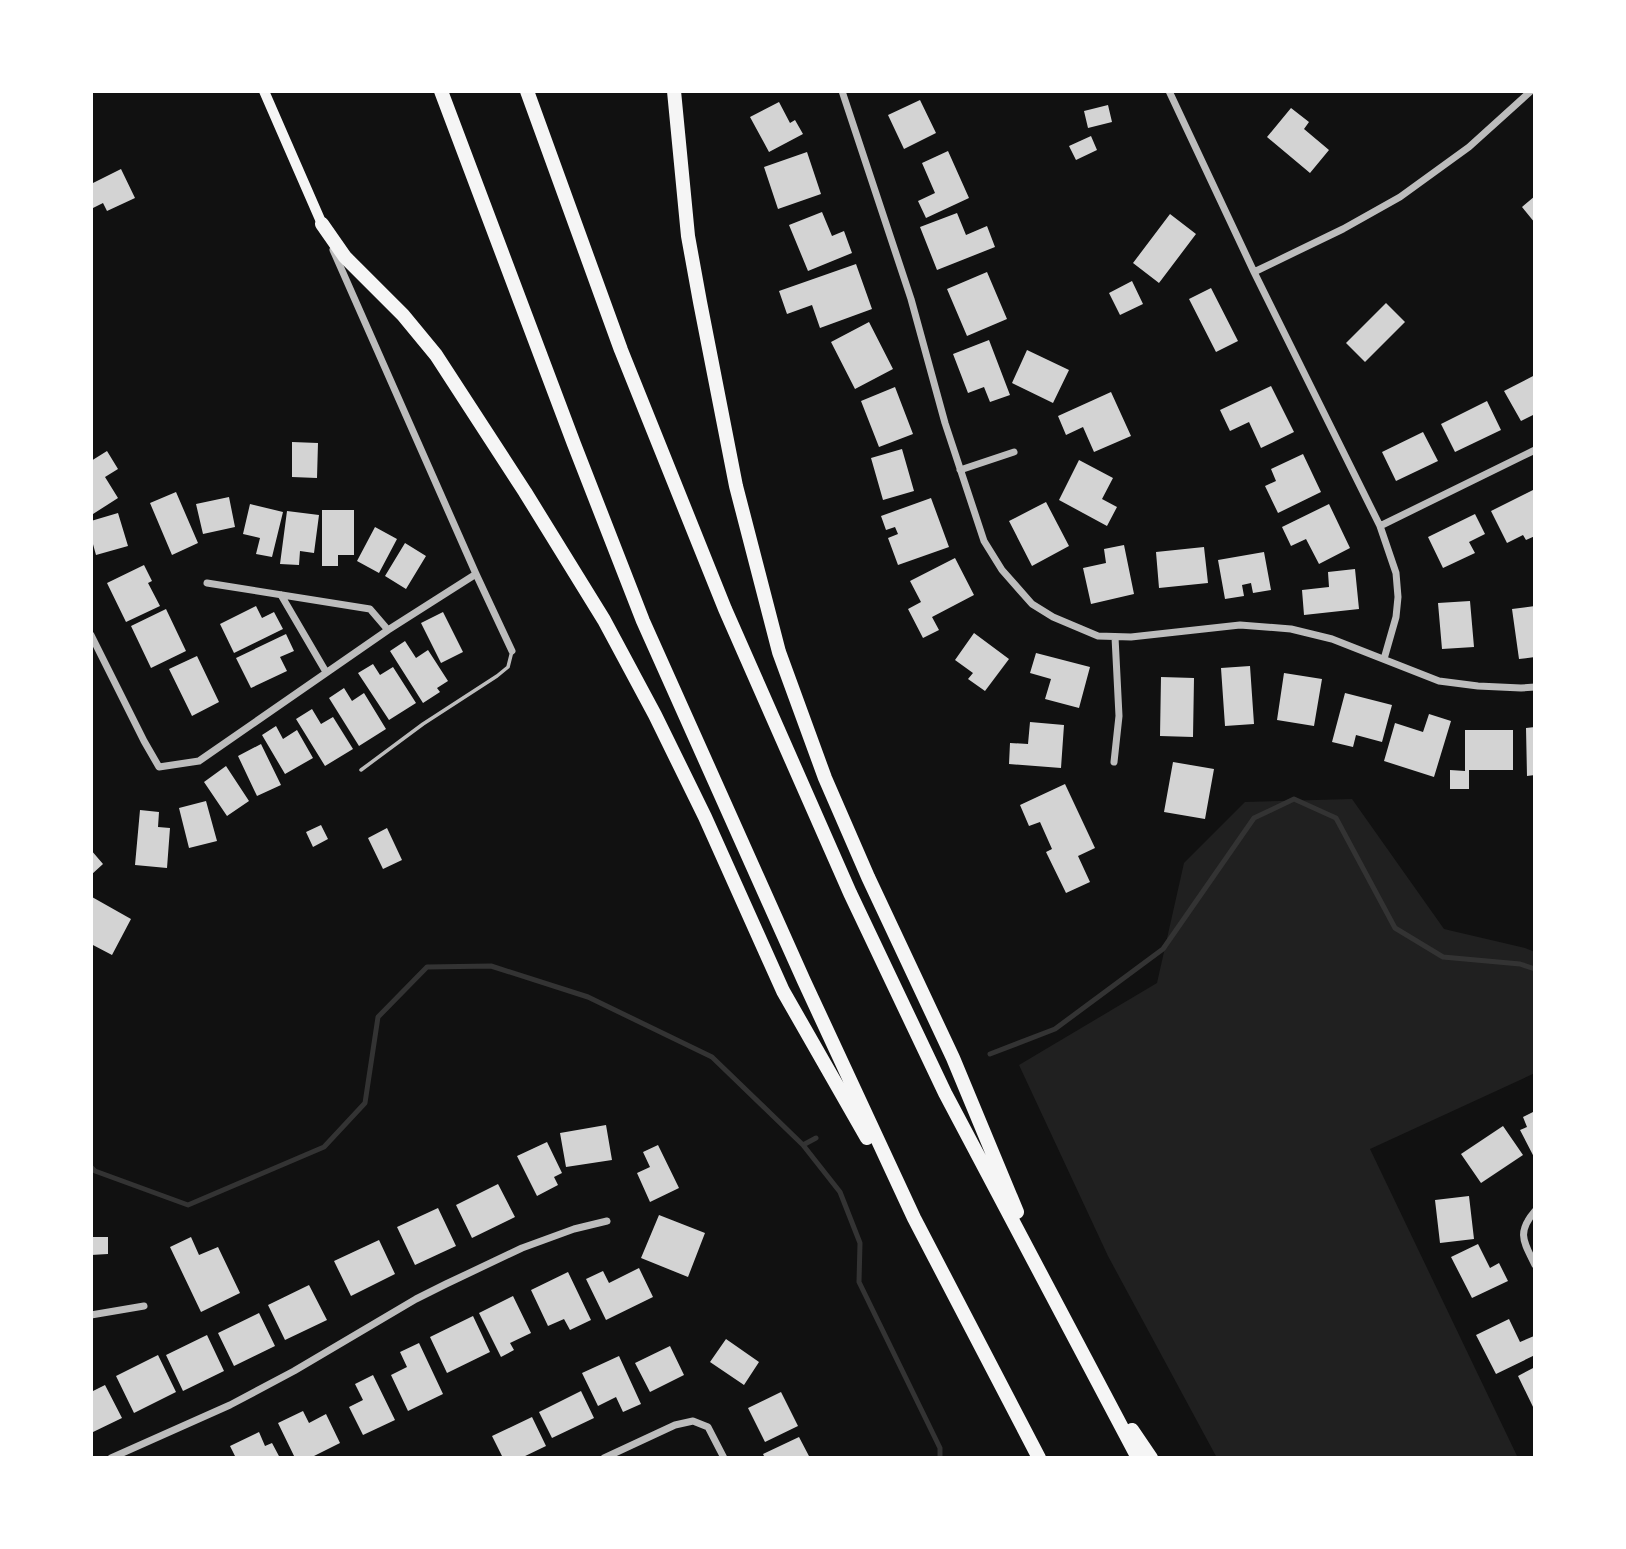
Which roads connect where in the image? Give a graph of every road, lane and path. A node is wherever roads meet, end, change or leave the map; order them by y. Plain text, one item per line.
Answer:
1 (264, 91) edge
2 (441, 91) edge
3 (527, 91) edge
4 (674, 91) edge
5 (842, 91) edge
6 (1169, 91) edge
7 (1531, 91) edge
8 (322, 224) junction
9 (1254, 272) junction
10 (1535, 450) edge
11 (1014, 452) dead end
12 (960, 470) junction
13 (1380, 526) junction
14 (476, 574) junction
15 (207, 583) dead end
16 (281, 595) junction
17 (388, 630) junction
18 (91, 635) edge
19 (1115, 637) junction
20 (512, 651) joint
21 (1384, 659) junction
22 (326, 672) junction
23 (1535, 687) edge
24 (1114, 762) dead end
25 (361, 770) dead end
26 (1535, 1211) edge
27 (914, 1218) junction
28 (607, 1221) dead end
29 (1535, 1265) edge
30 (1052, 1294) junction
31 (144, 1306) dead end
32 (91, 1315) edge
33 (1088, 1364) junction
34 (111, 1458) edge
35 (604, 1458) edge
36 (723, 1458) edge
37 (1039, 1458) edge
38 (1138, 1458) edge
39 (1151, 1458) edge

1 - 8 main road
2 - 27 highway
3 - 30 highway
4 - 30 highway
5 - 12 street
6 - 9 street
7 - 9 street
8 - 14 street
8 - 27 highway
9 - 13 street
10 - 13 street
11 - 12 street
12 - 19 street
13 - 21 street
14 - 17 street
14 - 20 street
15 - 16 street
16 - 17 street
16 - 22 street
17 - 22 street
18 - 22 street
19 - 21 street
19 - 24 street
20 - 25 lane
21 - 23 street
26 - 29 street
27 - 37 highway
28 - 34 street
30 - 33 highway
31 - 32 street
33 - 38 highway
33 - 39 highway
35 - 36 street

